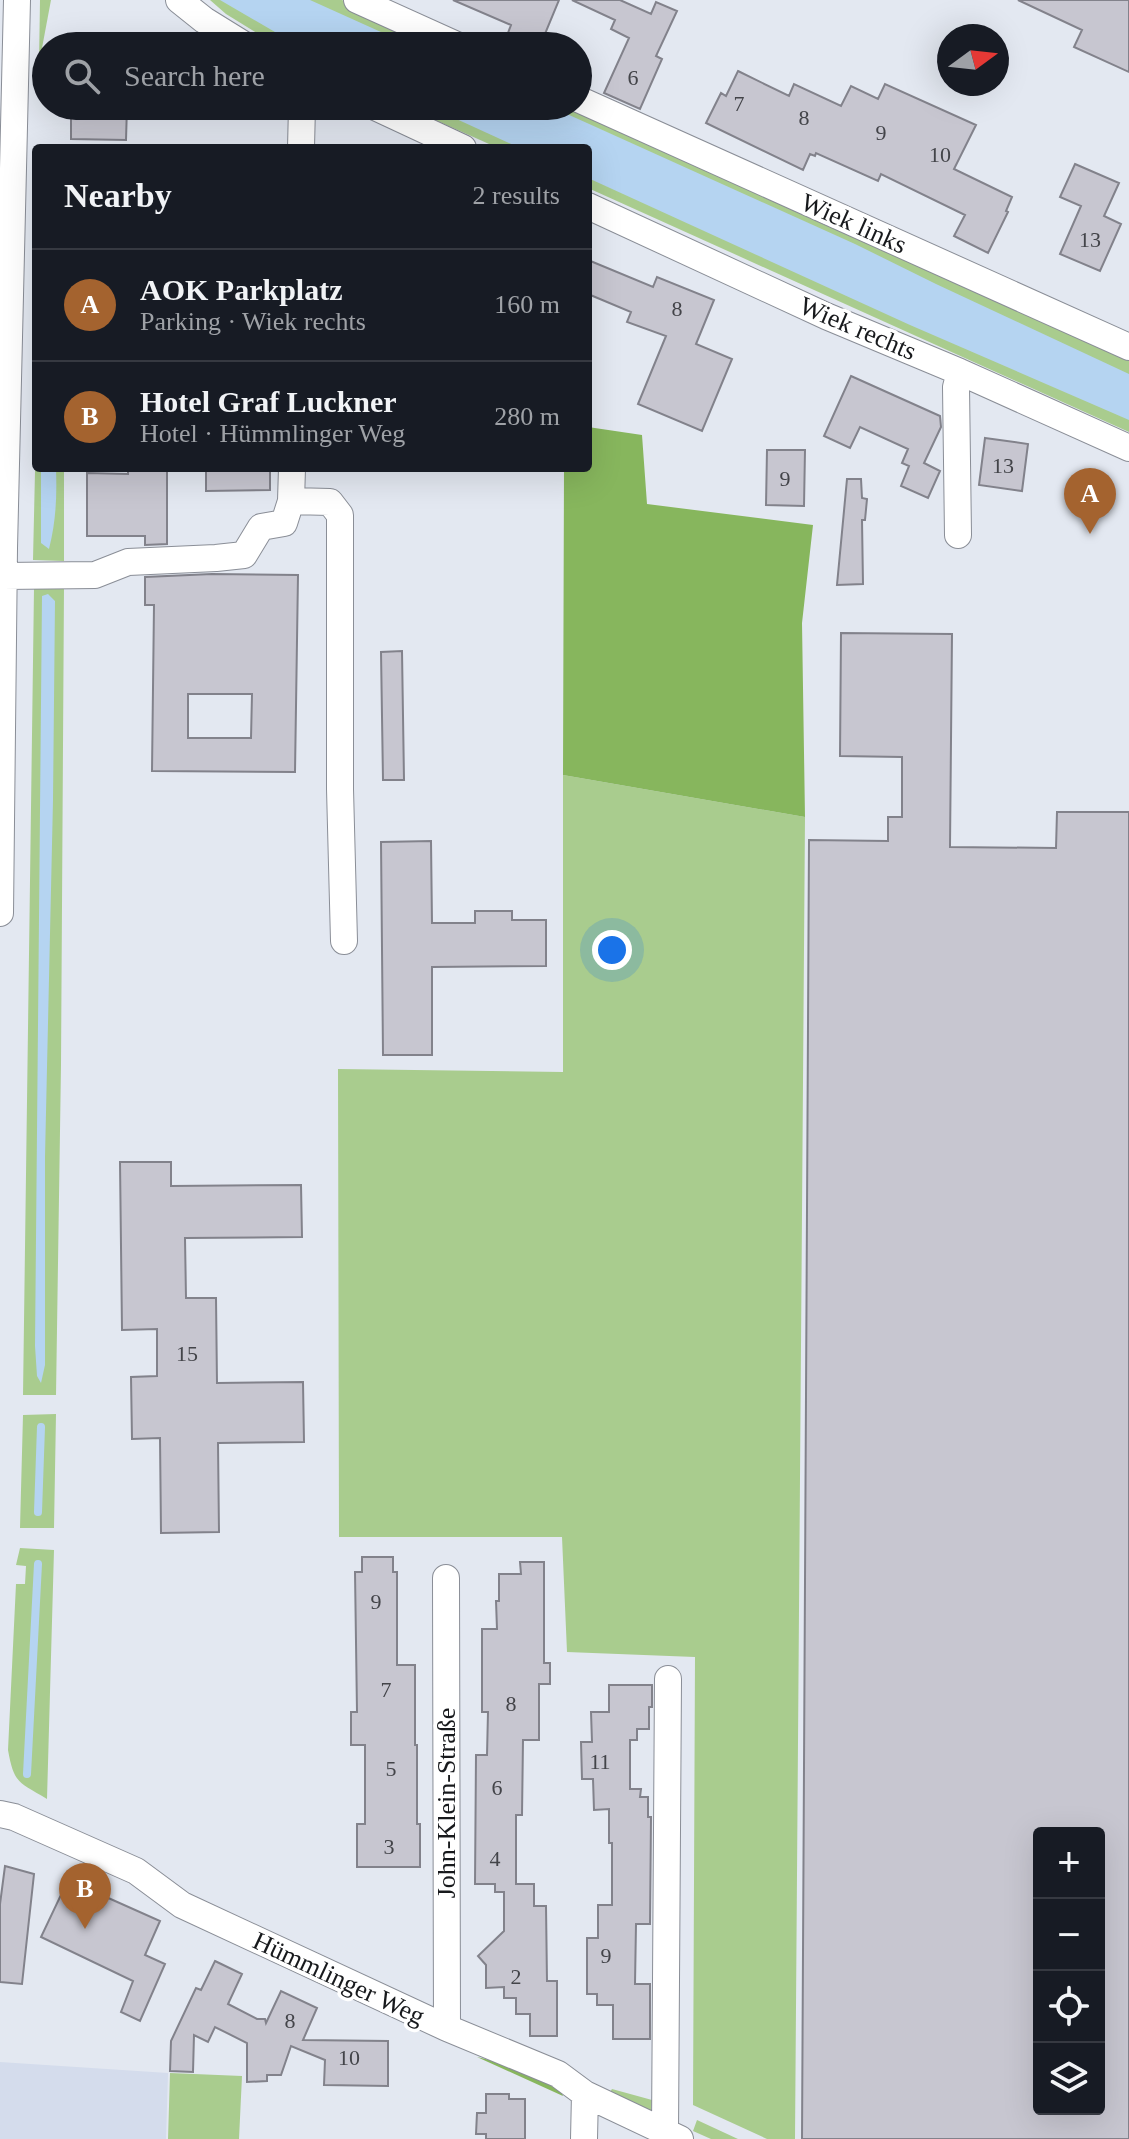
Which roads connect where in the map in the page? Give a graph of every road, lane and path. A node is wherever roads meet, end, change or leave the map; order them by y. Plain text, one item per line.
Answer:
1 (17, 0) edge
2 (179, 0) edge
3 (357, 0) edge
4 (223, 32) edge
5 (428, 32) edge
6 (8, 49) edge
7 (592, 105) edge
8 (302, 120) edge
9 (403, 120) edge
10 (301, 144) edge
11 (454, 144) edge
12 (24, 198) edge
13 (592, 208) edge
14 (6, 250) edge
15 (1129, 347) edge
16 (960, 372) junction
17 (1129, 448) edge
18 (292, 472) edge
19 (291, 501) junction
20 (958, 535) dead end
21 (2, 568) edge
22 (1, 722) edge
23 (1, 753) edge
24 (0, 913) edge
25 (344, 941) dead end
26 (446, 1578) dead end
27 (668, 1679) dead end
28 (0, 1814) edge
29 (447, 2028) junction
30 (585, 2094) junction
31 (673, 2136) edge
32 (584, 2139) edge

1 - 6 street
2 - 4 street
3 - 5 street
6 - 12 street
7 - 15 street, Wiek links
8 - 10 street
9 - 11 street
12 - 14 street
13 - 16 street, Wiek rechts
14 - 21 street
16 - 17 street, Wiek rechts
16 - 20 street
18 - 19 street
19 - 21 street
19 - 25 street
21 - 22 street
22 - 23 street
23 - 24 street
26 - 29 street, John-Klein-Straße
27 - 31 street
28 - 29 street, Hümmlinger Weg
29 - 30 street, Hümmlinger Weg
30 - 31 street, Hümmlinger Weg
30 - 32 street

